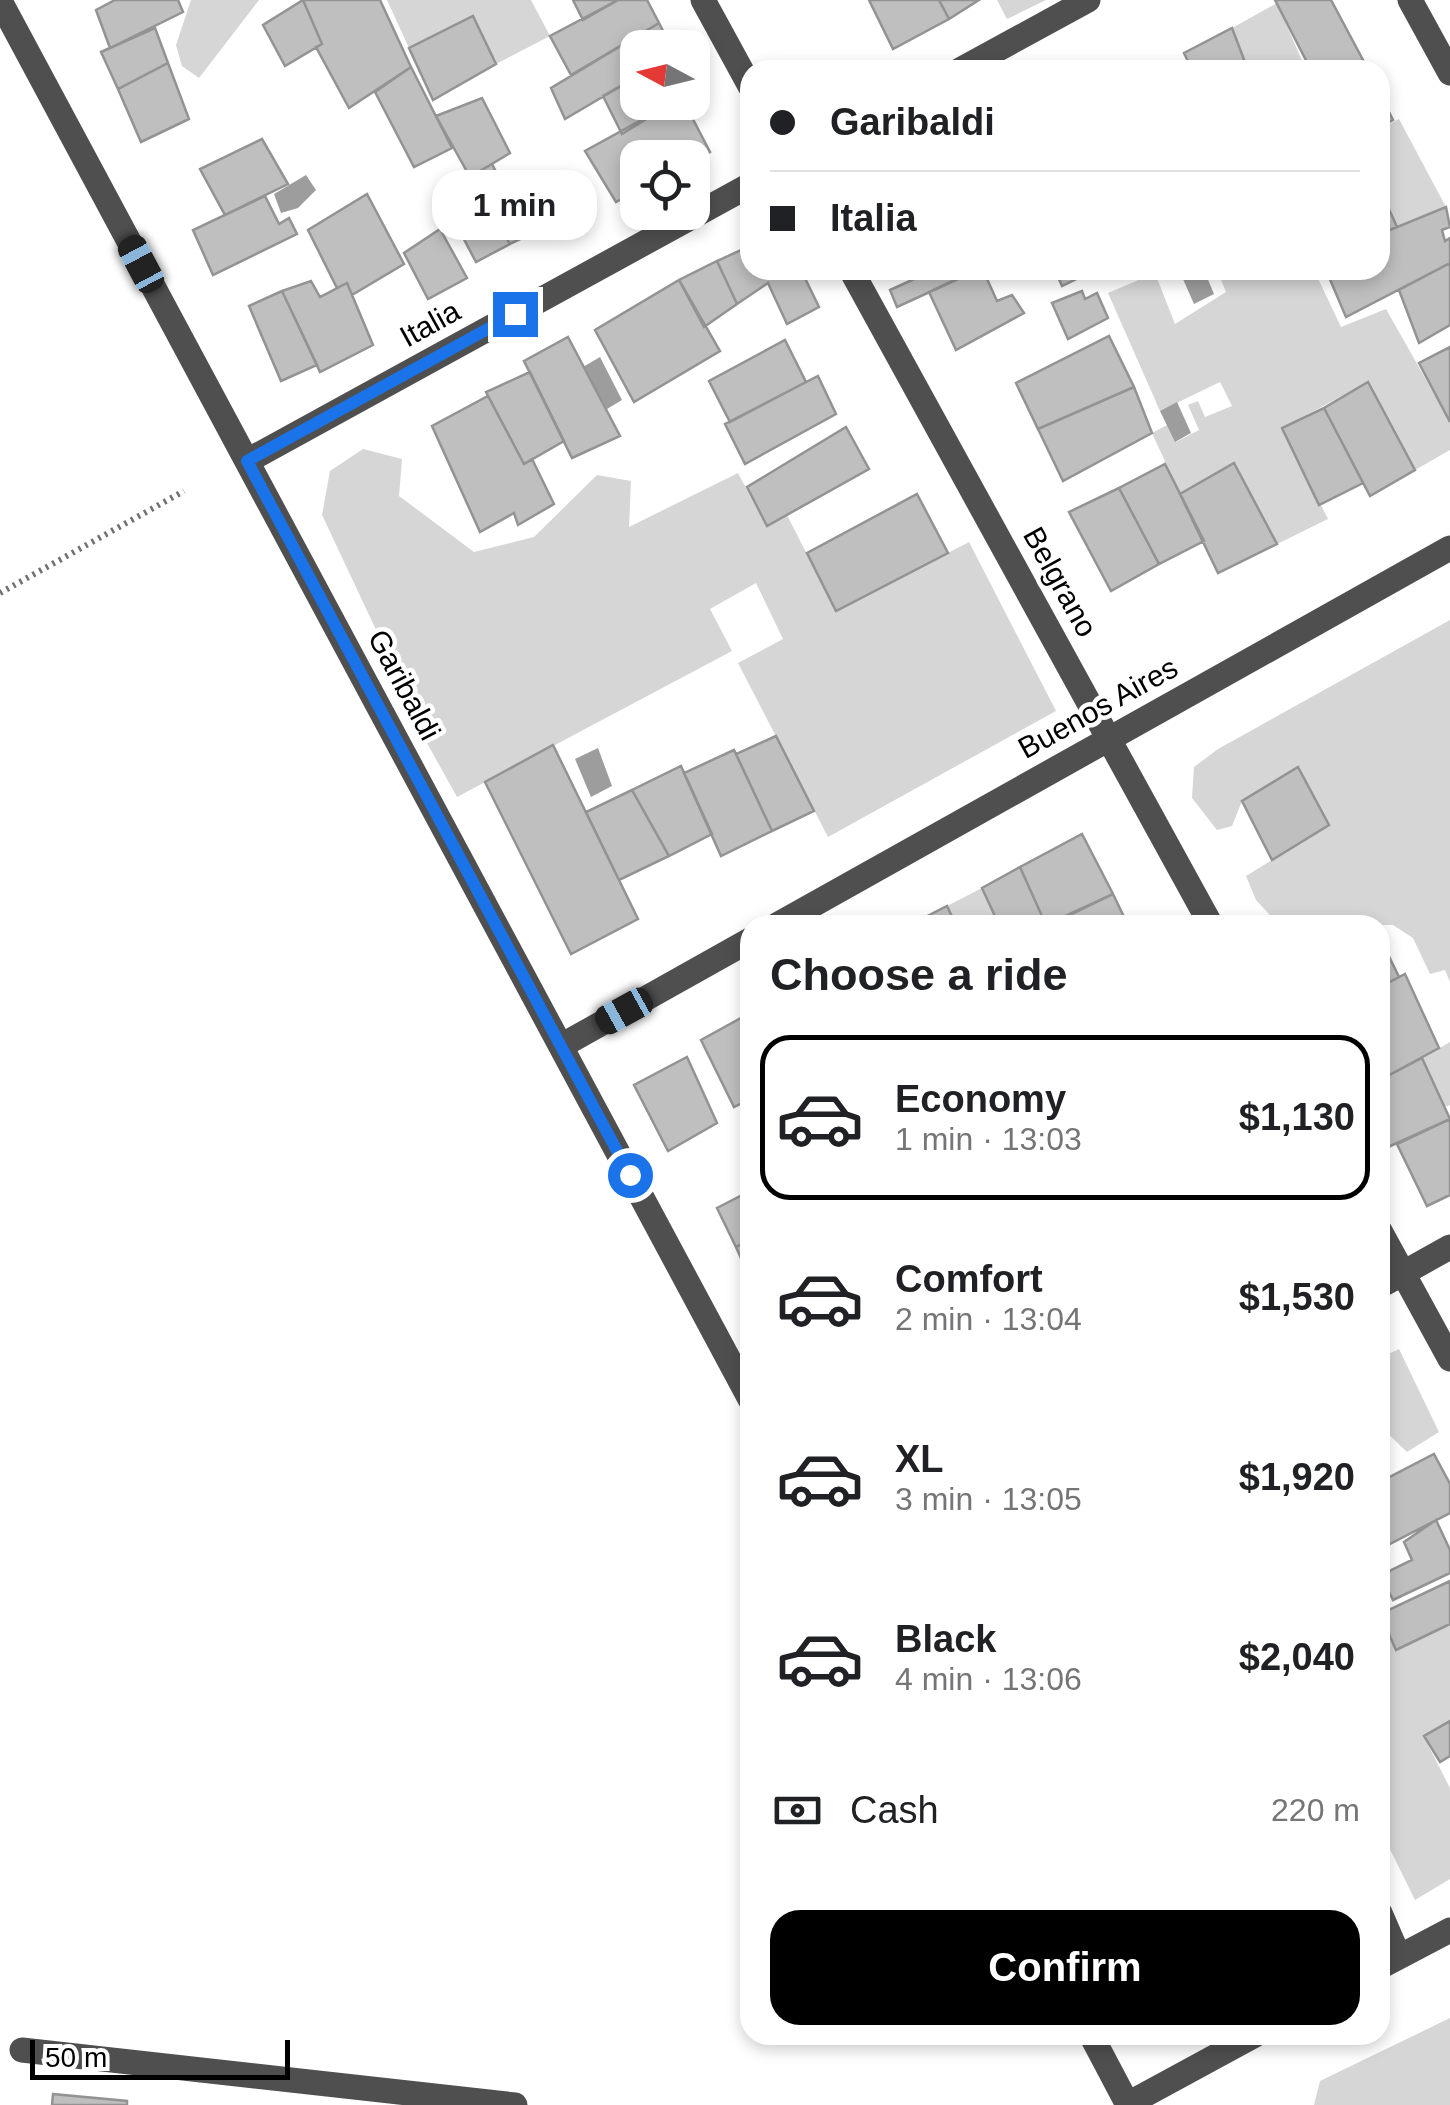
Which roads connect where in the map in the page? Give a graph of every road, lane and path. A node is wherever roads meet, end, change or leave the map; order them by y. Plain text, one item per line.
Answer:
1 (0, 0) edge
2 (703, 0) edge
3 (1088, 0) edge
4 (1410, 0) edge
5 (978, 60) edge
6 (740, 68) edge
7 (1450, 74) edge
8 (740, 190) edge
9 (857, 280) edge
10 (247, 461) junction
11 (184, 490) dead end
12 (1450, 548) edge
13 (0, 592) edge
14 (1109, 739) junction
15 (795, 915) edge
16 (1206, 915) edge
17 (740, 946) edge
18 (560, 1046) junction
19 (1450, 1247) edge
20 (1390, 1249) edge
21 (1403, 1273) junction
22 (1390, 1280) edge
23 (1450, 1359) edge
24 (740, 1380) edge
25 (1450, 1930) edge
26 (1390, 1961) edge
27 (1096, 2045) edge
28 (1236, 2045) edge
29 (22, 2050) dead end
30 (1128, 2104) edge
31 (515, 2105) edge

1 - 10 street, Garibaldi
2 - 6 street
3 - 5 street
4 - 7 street
8 - 10 street, Italia
9 - 14 street, Belgrano
10 - 18 street, Garibaldi
11 - 13 path
12 - 14 street, Buenos Aires
14 - 15 street, Buenos Aires
14 - 16 street, Belgrano
17 - 18 street
18 - 24 street, Garibaldi
19 - 21 street
20 - 21 street
21 - 22 street
21 - 23 street
25 - 26 street
27 - 30 street
28 - 30 street
29 - 31 street

